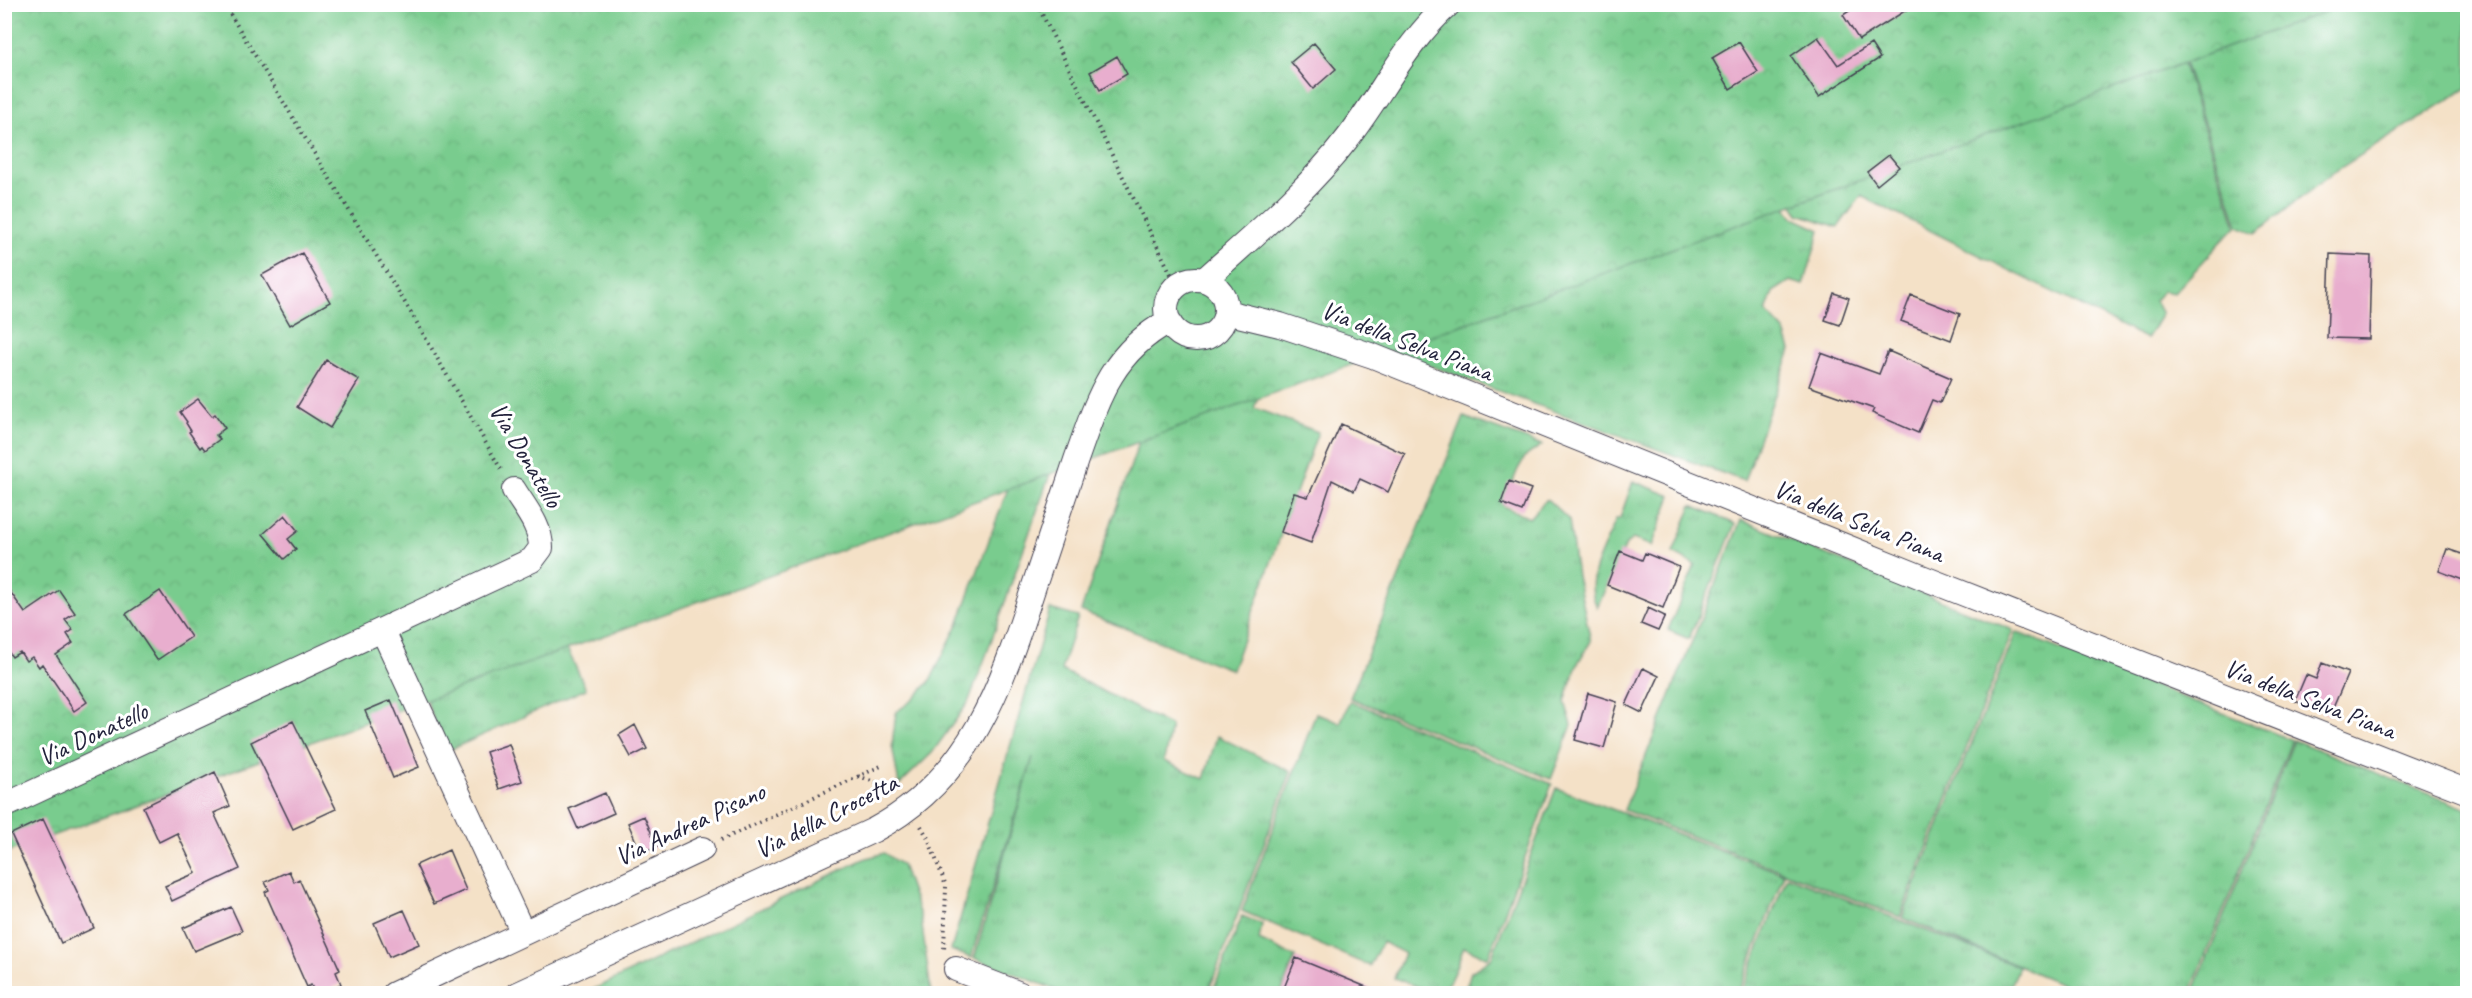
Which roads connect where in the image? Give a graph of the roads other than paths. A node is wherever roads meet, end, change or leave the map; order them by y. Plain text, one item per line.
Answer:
1 (1449, 4) edge
2 (1204, 280) junction
3 (1226, 312) junction
4 (1169, 321) junction
5 (514, 490) road end
6 (383, 631) junction
7 (2468, 792) edge
8 (4, 806) edge
9 (702, 849) road end
10 (523, 933) junction
11 (956, 969) road end
12 (394, 993) edge
13 (518, 993) edge
14 (1020, 993) edge

1 - 2 street
2 - 3 street
2 - 4 street
3 - 4 street
3 - 7 street, Via della Selva Piana
4 - 13 street, Via della Crocetta
5 - 6 street, Via Donatello
6 - 8 street, Via Donatello
6 - 10 street
9 - 10 street, Via Andrea Pisano
10 - 12 street, Via Andrea Pisano
11 - 14 street

